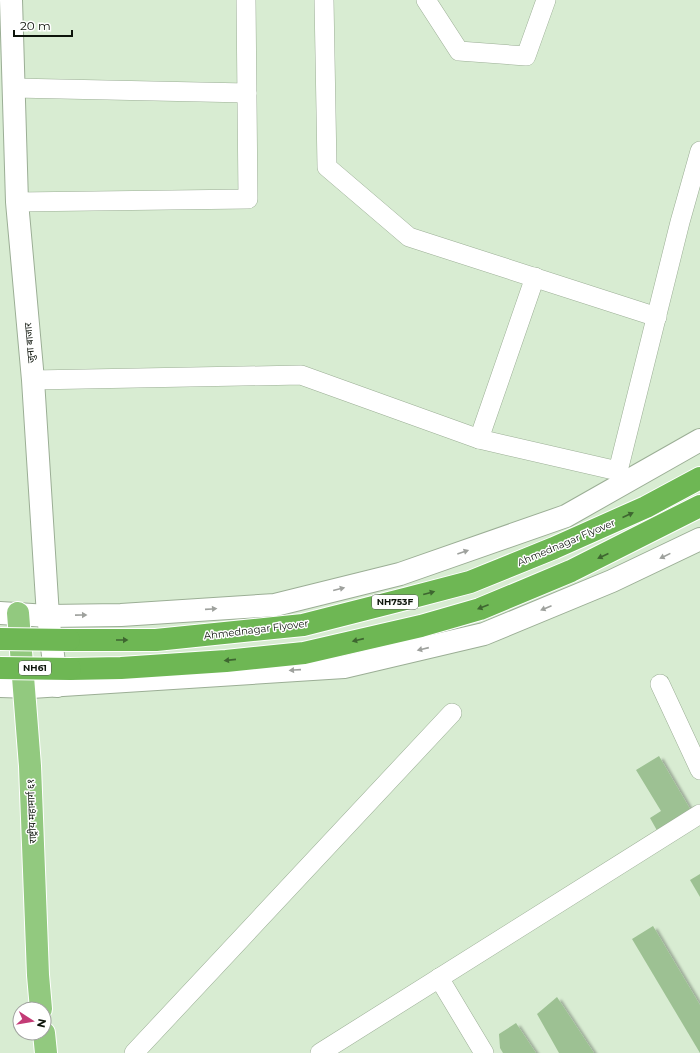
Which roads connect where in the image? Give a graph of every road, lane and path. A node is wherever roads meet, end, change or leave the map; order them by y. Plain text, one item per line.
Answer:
1 (11, 0) edge
2 (246, 0) edge
3 (324, 0) edge
4 (426, 0) edge
5 (546, 0) edge
6 (14, 88) junction
7 (247, 92) junction
8 (700, 151) edge
9 (17, 202) junction
10 (535, 277) junction
11 (657, 317) junction
12 (32, 380) junction
13 (479, 439) junction
14 (700, 440) edge
15 (621, 477) junction
16 (700, 478) edge
17 (700, 506) edge
18 (700, 539) edge
19 (9, 613) edge
20 (48, 616) junction
21 (0, 640) edge
22 (0, 668) edge
23 (660, 684) dead end
24 (0, 686) edge
25 (57, 686) junction
26 (24, 687) junction
27 (452, 713) dead end
28 (700, 770) edge
29 (700, 814) edge
30 (439, 978) junction
31 (40, 1001) edge
32 (45, 1041) edge
33 (46, 1053) edge
34 (134, 1053) edge
35 (320, 1053) edge
36 (484, 1053) edge

1 - 6 street, जुना बाजार
2 - 7 street
3 - 10 street
4 - 5 street
6 - 7 street
6 - 9 street, जुना बाजार
7 - 9 street
8 - 11 street
9 - 12 street, जुना बाजार
10 - 11 street
10 - 13 street
11 - 15 street
12 - 13 street
12 - 20 street, जुना बाजार
13 - 15 street
14 - 15 street
20 -> 15 street
21 -> 16 highway, Ahmednagar Flyover / NH753F, bridge
17 -> 22 highway, NH61, bridge
18 -> 25 street
19 - 20 street
19 - 26 main road, राष्ट्रीय महामार्ग ६१
20 - 25 street, जुना बाजार
23 - 28 street
24 - 26 street
25 - 26 street
26 - 31 main road, राष्ट्रीय महामार्ग ६१
27 - 34 street
29 - 30 street
30 - 35 street
30 - 36 street
32 - 33 main road

